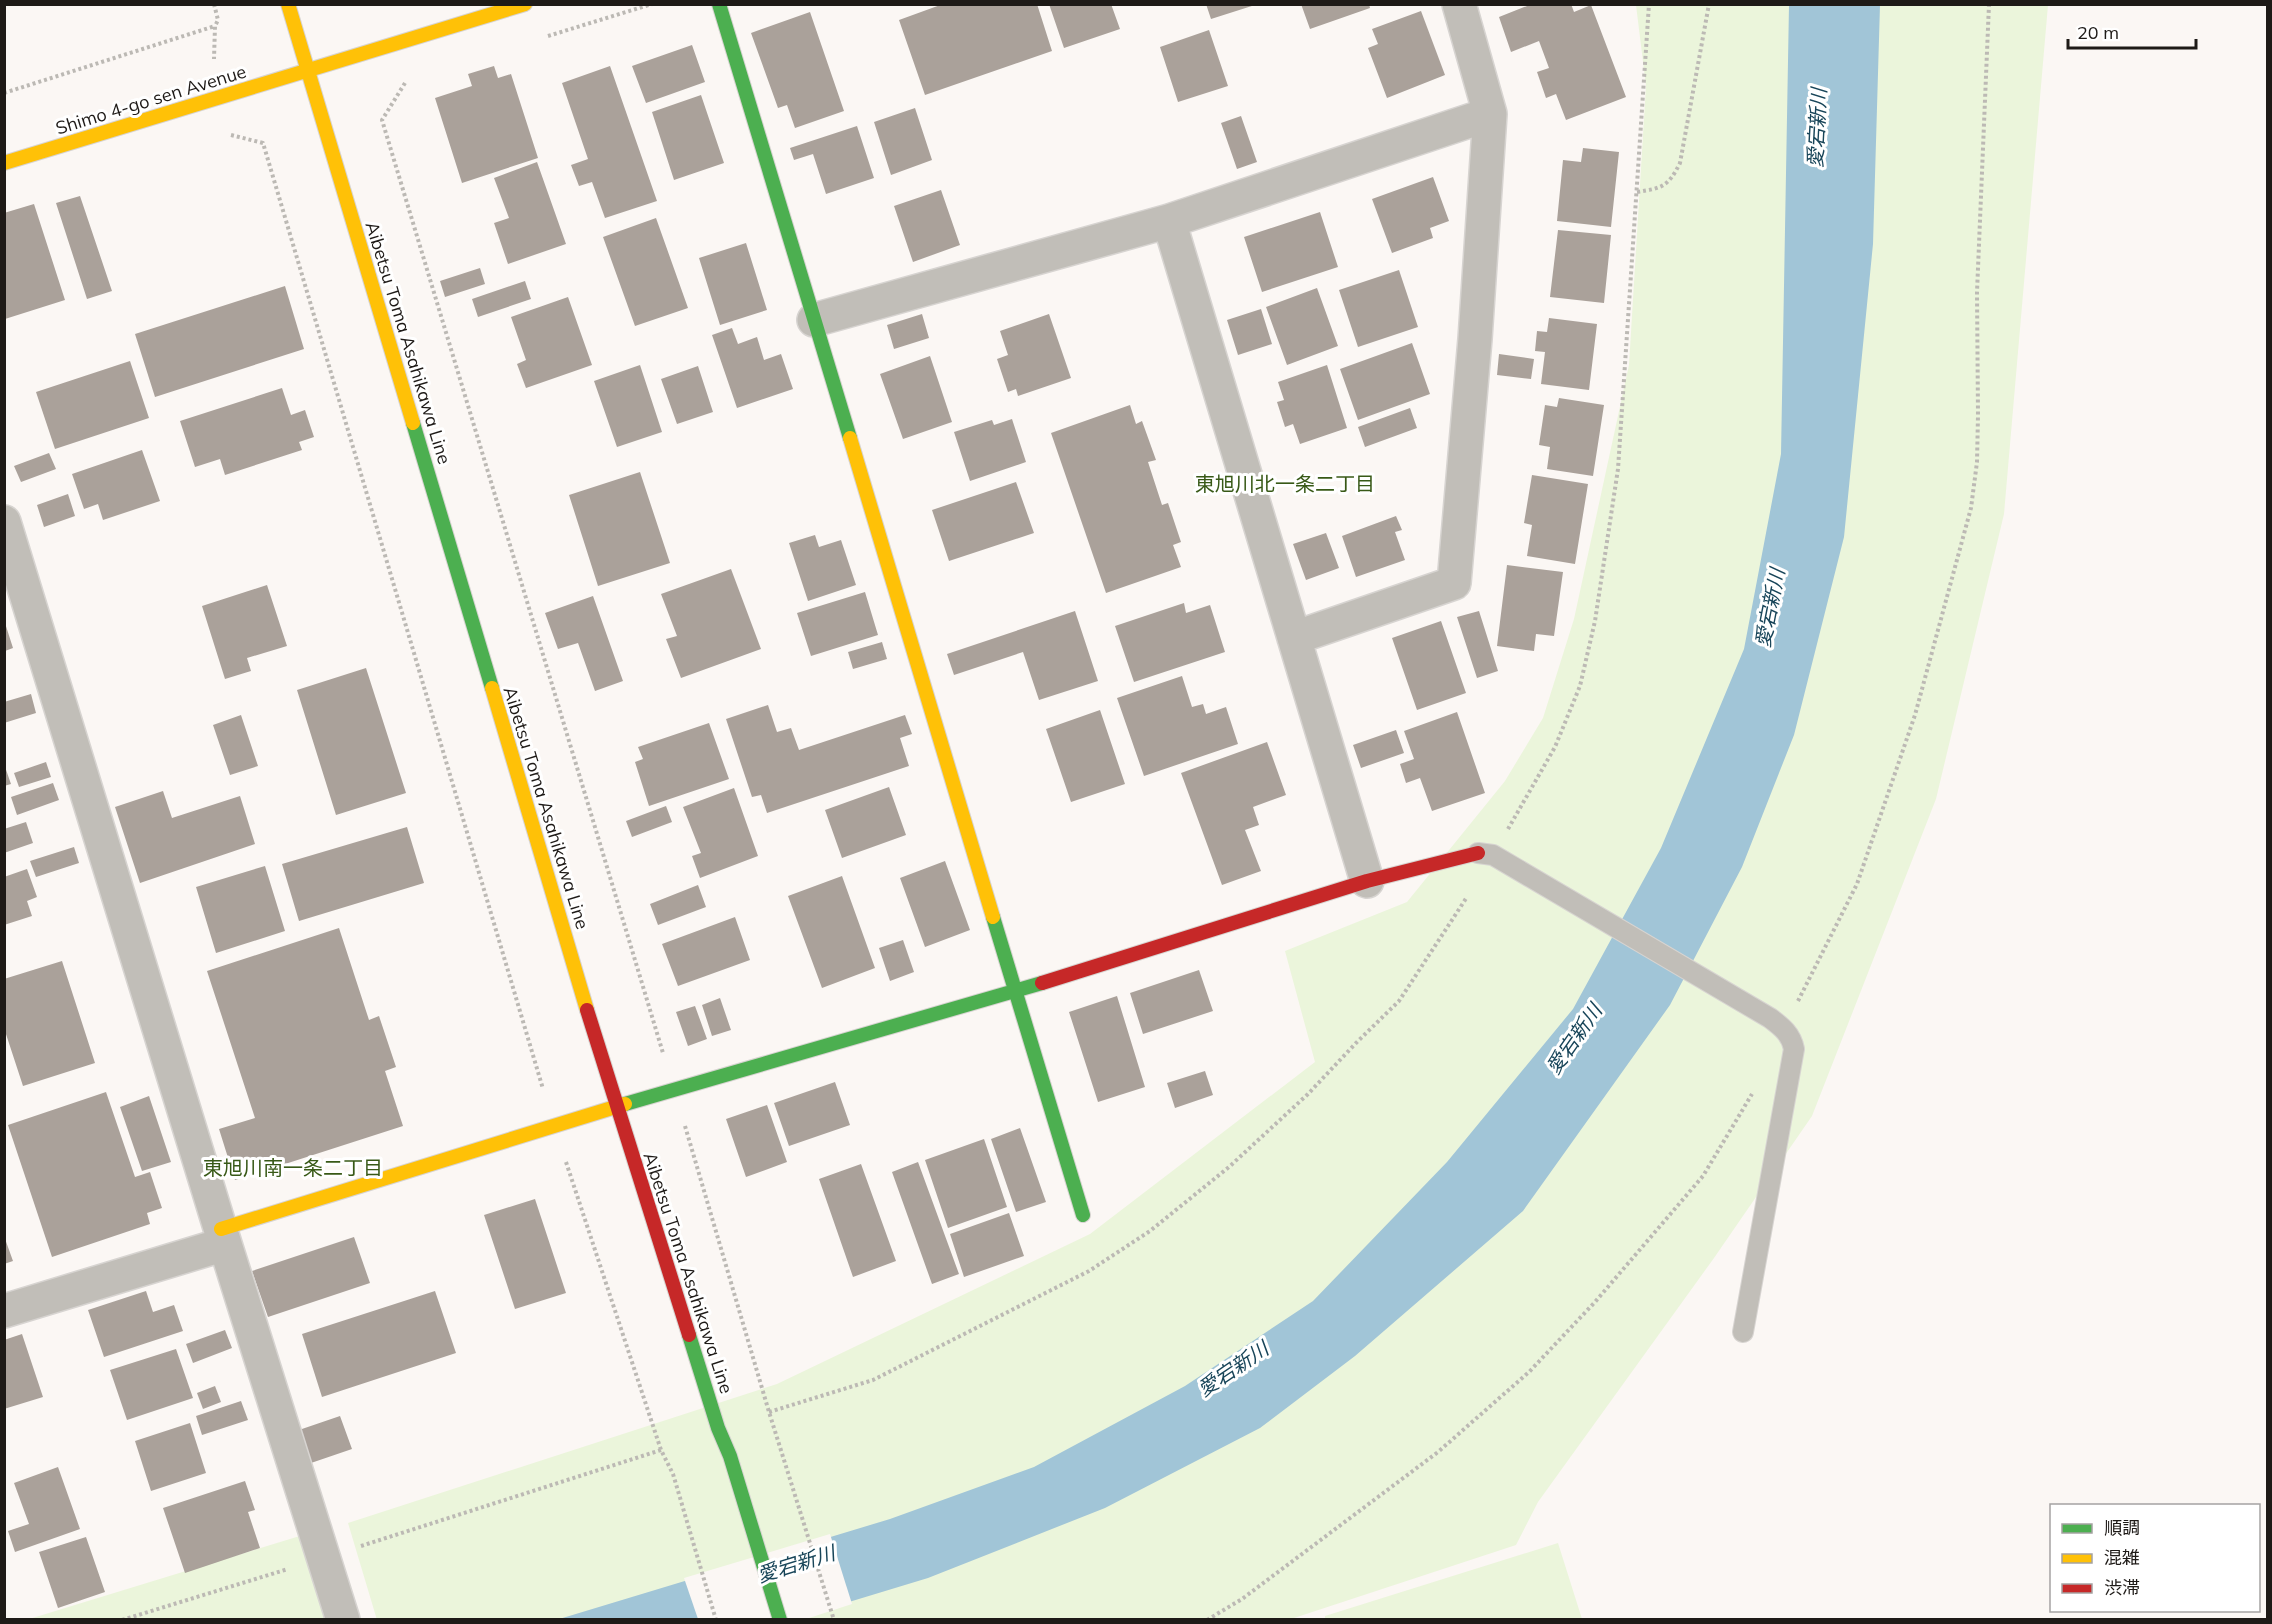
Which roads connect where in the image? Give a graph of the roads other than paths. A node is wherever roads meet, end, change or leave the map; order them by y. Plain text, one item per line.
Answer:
1 (288, 4) edge
2 (525, 4) edge
3 (719, 4) edge
4 (1459, 4) edge
5 (308, 72) junction
6 (1490, 114) junction
7 (4, 163) edge
8 (1169, 220) junction
9 (814, 320) junction
10 (4, 522) edge
11 (1294, 638) junction
12 (1478, 853) joint
13 (1366, 881) junction
14 (1014, 992) junction
15 (616, 1106) junction
16 (1083, 1215) dead end
17 (223, 1237) junction
18 (4, 1311) edge
19 (1743, 1332) dead end
20 (343, 1620) edge
21 (780, 1620) edge

1 - 5 street, Aibetsu Toma Asahikawa Line
2 - 5 street, Shimo 4-go sen Avenue
3 - 9 street
4 - 6 street
5 - 7 street, Shimo 4-go sen Avenue
5 - 15 street, Aibetsu Toma Asahikawa Line
6 - 8 street
6 - 11 street
8 - 9 street
8 - 11 street
9 - 14 street
10 - 17 street
11 - 13 street
12 - 13 street
12 - 19 lane
13 - 14 street
14 - 15 street
14 - 16 street
15 - 17 street
15 - 21 street, Aibetsu Toma Asahikawa Line
17 - 18 street
17 - 20 street

